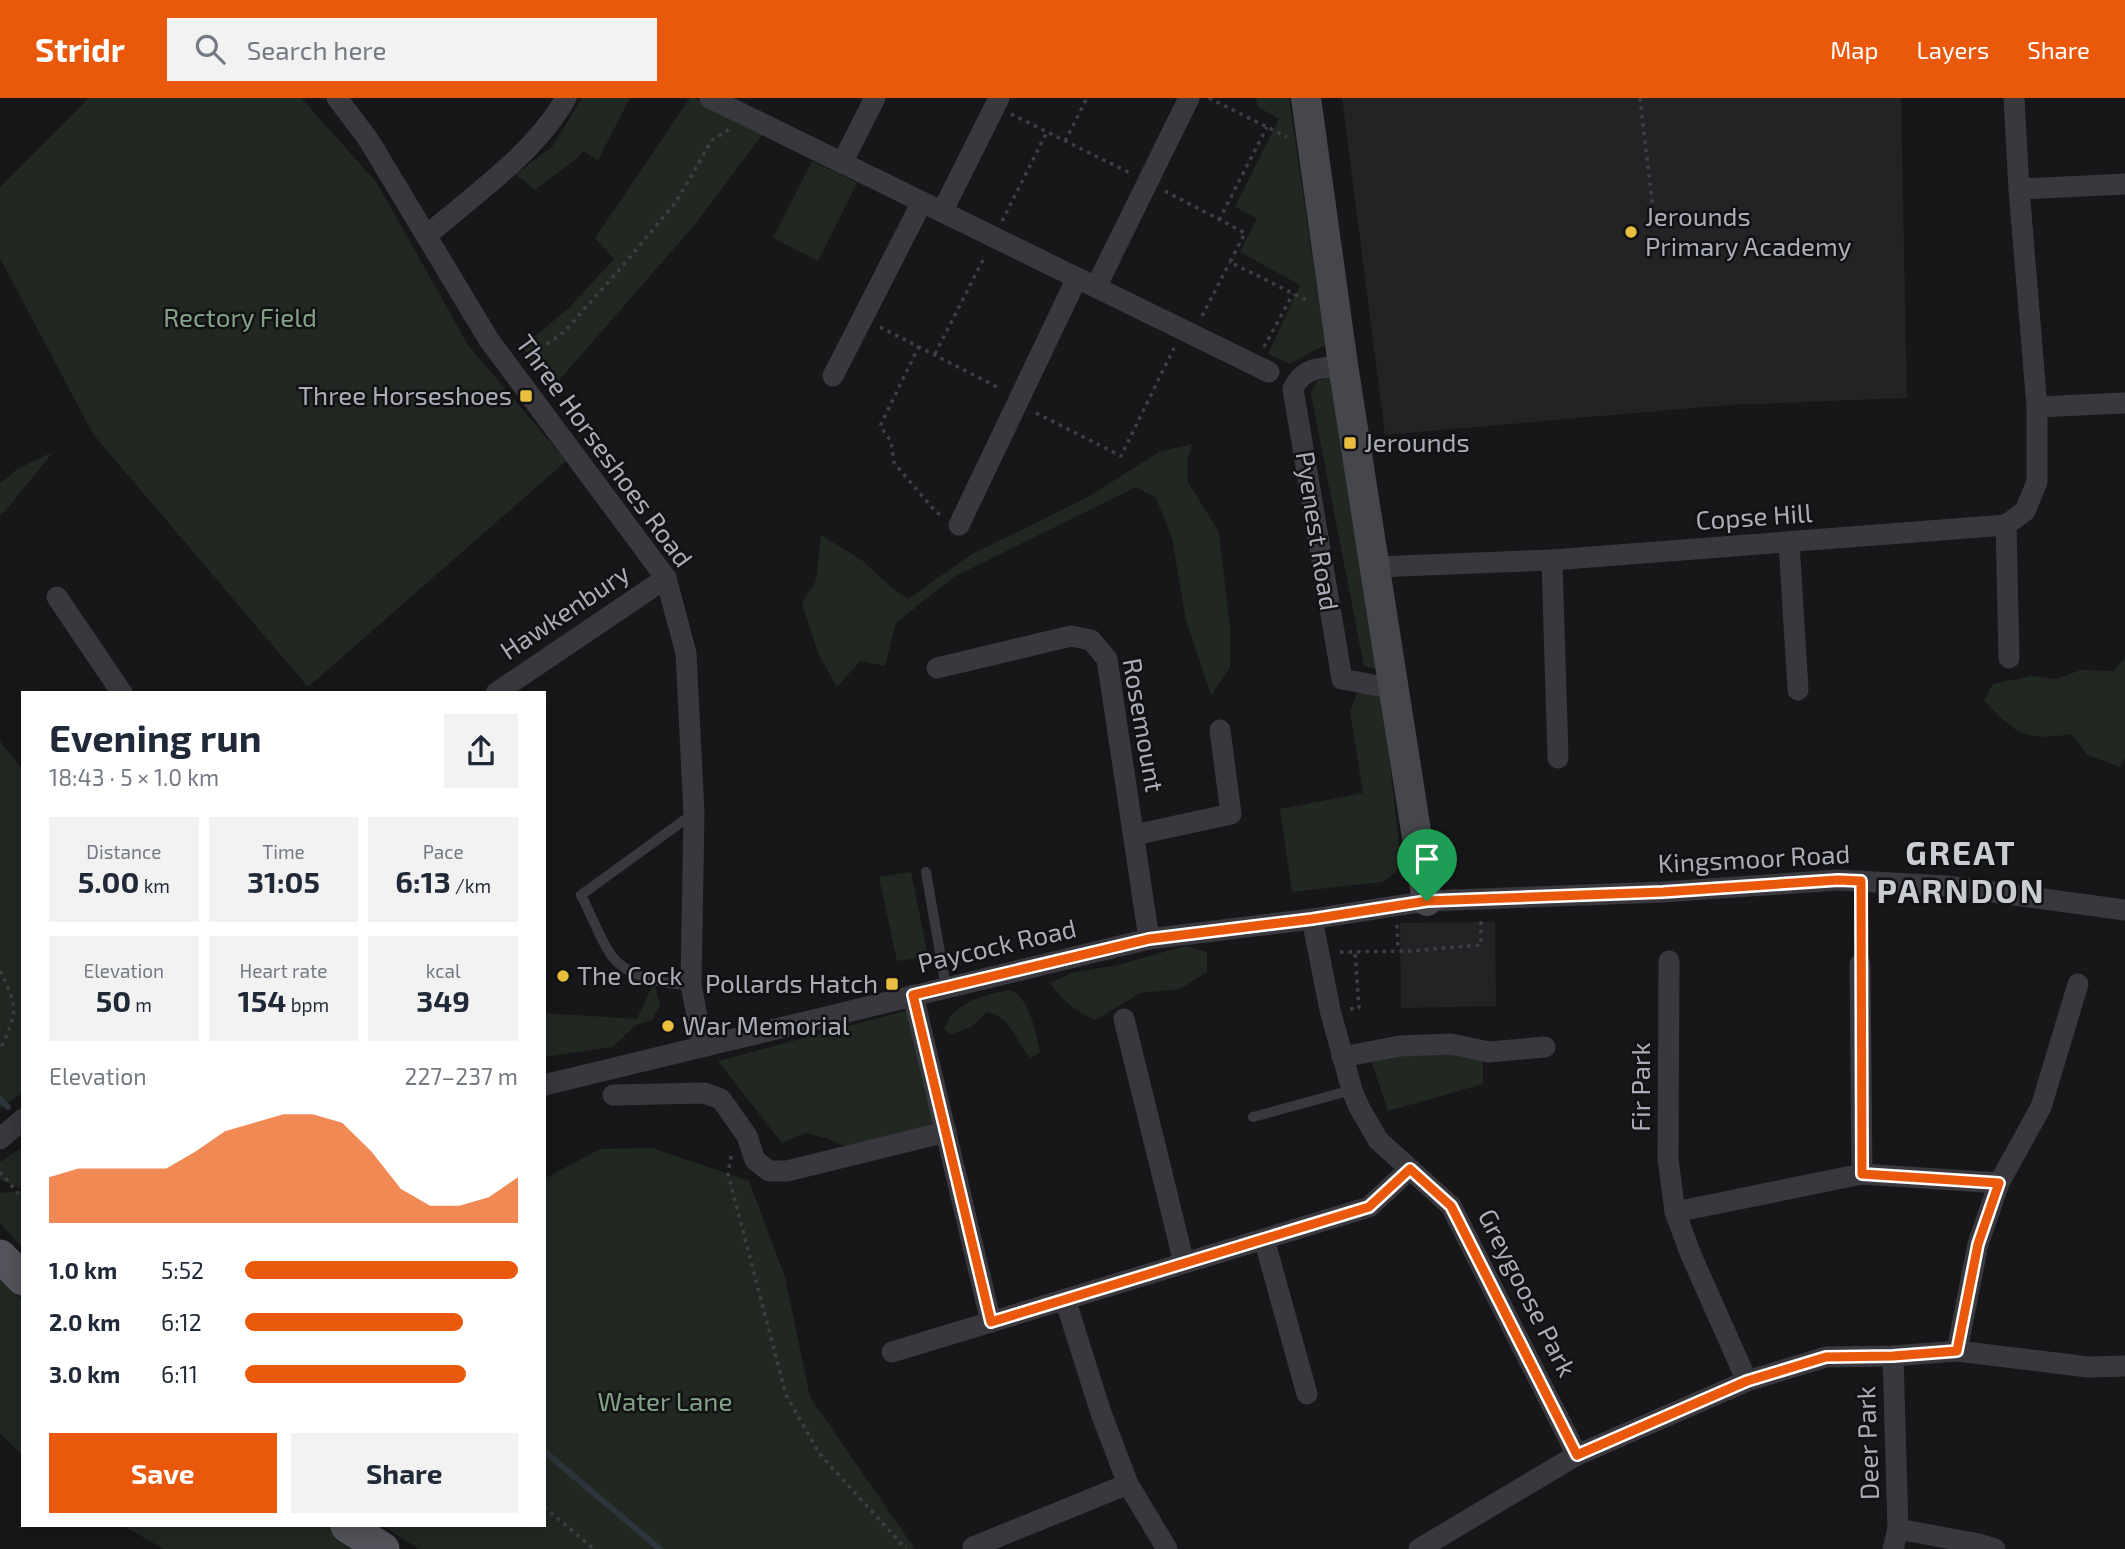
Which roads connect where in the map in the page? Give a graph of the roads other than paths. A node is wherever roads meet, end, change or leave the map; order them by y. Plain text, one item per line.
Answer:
1 (337, 98) edge
2 (566, 98) edge
3 (710, 98) edge
4 (875, 98) edge
5 (1189, 98) edge
6 (1306, 98) edge
7 (2014, 98) edge
8 (997, 102) edge
9 (842, 163) junction
10 (2125, 184) edge
11 (2019, 189) junction
12 (922, 202) junction
13 (942, 212) junction
14 (427, 235) junction
15 (1086, 283) junction
16 (1343, 365) junction
17 (1262, 369) road end
18 (833, 376) dead end
19 (2125, 403) edge
20 (2036, 407) junction
21 (959, 525) road end
22 (2006, 525) junction
23 (1789, 542) junction
24 (1552, 560) junction
25 (1376, 567) junction
26 (666, 578) junction
27 (58, 597) dead end
28 (2009, 658) dead end
29 (937, 668) dead end
30 (1395, 689) junction
31 (1798, 690) dead end
32 (121, 691) edge
33 (499, 691) edge
34 (1220, 730) dead end
35 (1558, 758) dead end
36 (694, 813) junction
37 (1134, 835) junction
38 (926, 872) dead end
39 (1427, 901) junction
40 (2125, 909) edge
41 (1312, 919) junction
42 (1149, 939) junction
43 (1669, 961) dead end
44 (1860, 964) road end
45 (2078, 984) dead end
46 (691, 985) junction
47 (946, 987) junction
48 (913, 995) junction
49 (1125, 1019) dead end
50 (703, 1047) junction
51 (1545, 1047) dead end
52 (1342, 1057) junction
53 (546, 1085) edge
54 (1352, 1090) junction
55 (613, 1096) dead end
56 (1253, 1117) dead end
57 (21, 1121) edge
58 (946, 1132) junction
59 (0, 1139) edge
60 (1410, 1169) junction
61 (1862, 1174) junction
62 (1999, 1183) junction
63 (1675, 1212) junction
64 (1264, 1239) junction
65 (0, 1256) edge
66 (1184, 1263) junction
67 (21, 1277) edge
68 (1066, 1300) junction
69 (991, 1322) junction
70 (1957, 1351) junction
71 (892, 1352) dead end
72 (1893, 1356) junction
73 (2125, 1366) edge
74 (1747, 1381) junction
75 (1307, 1394) dead end
76 (1577, 1455) junction
77 (1128, 1484) junction
78 (349, 1527) edge
79 (1896, 1539) edge
80 (973, 1547) dead end
81 (383, 1549) edge
82 (1167, 1549) edge
83 (1419, 1549) edge
84 (1995, 1549) edge

1 - 14 street, Three Horseshoes Road
2 - 14 street
3 - 9 street
4 - 9 street
5 - 15 street
6 - 16 street, Pyenest Road
7 - 11 street
8 - 13 street
9 - 12 street
10 - 11 street
11 - 20 street
12 - 13 street
12 - 18 street
13 - 15 street
14 - 26 street, Three Horseshoes Road
15 - 17 street
15 - 21 street
16 - 25 street, Pyenest Road
16 - 30 street, Pyenest Road
19 - 20 street
20 - 22 street
22 - 23 street, Copse Hill
22 - 28 street
23 - 24 street, Copse Hill
23 - 31 street
24 - 25 street, Copse Hill
24 - 35 street
25 - 30 street, Pyenest Road
26 - 33 street, Hawkenbury
26 - 36 street, Three Horseshoes Road
27 - 32 street
29 - 37 street, Rosemount
30 - 39 street, Pyenest Road
34 - 37 street
36 - 46 street, Three Horseshoes Road
36 - 46 lane
37 - 42 street, Rosemount
38 - 47 lane
39 - 40 street, Kingsmoor Road
39 - 41 street, Paycock Road
41 - 42 street, Paycock Road
41 - 52 street, Greygoose Park
42 - 47 street, Paycock Road
43 - 63 street, Fir Park
44 - 61 street
45 - 62 street
46 - 50 street, Three Horseshoes Road
47 - 48 street, Paycock Road
48 - 50 street, Paycock Road
48 - 58 street
49 - 66 street
50 - 53 street, Paycock Road
51 - 52 street
52 - 54 street, Greygoose Park
54 - 56 lane
54 - 60 street, Greygoose Park
55 - 58 street
57 - 59 street
58 - 69 street
60 - 64 street
60 - 76 street, Greygoose Park
61 - 62 street
61 - 63 street
62 - 70 street
63 - 74 street, Fir Park
64 - 66 street
64 - 75 street
65 - 67 main road
66 - 68 street
68 - 69 street
68 - 77 street
69 - 71 street
70 - 72 street
70 - 73 street
72 - 74 street
72 - 79 street, Deer Park
74 - 76 street
76 - 83 street
77 - 80 street
77 - 82 street
78 - 81 main road
79 - 84 street, Deer Park

